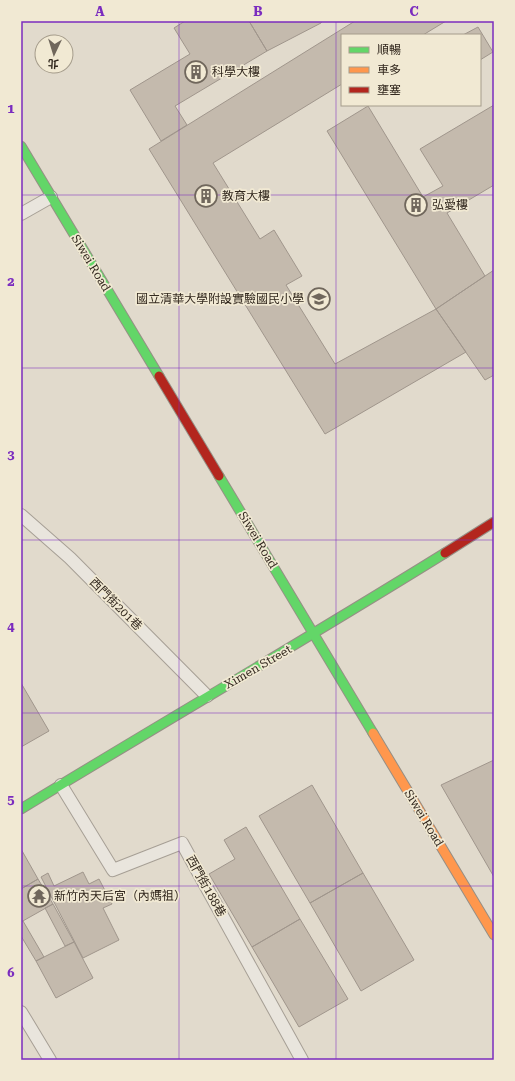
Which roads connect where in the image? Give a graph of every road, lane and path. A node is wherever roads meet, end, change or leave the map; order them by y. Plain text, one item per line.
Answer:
1 (21, 146) edge
2 (51, 197) junction
3 (21, 214) edge
4 (21, 515) edge
5 (494, 522) edge
6 (314, 634) junction
7 (207, 696) junction
8 (61, 785) junction
9 (21, 809) edge
10 (494, 935) edge
11 (21, 1012) edge
12 (50, 1060) edge
13 (302, 1060) edge

1 - 2 street, Siwei Road
2 - 3 lane
2 - 6 street, Siwei Road
4 - 7 lane, 西門街201巷
5 - 6 street, Ximen Street
6 - 7 street, Ximen Street
6 - 10 street, Siwei Road
7 - 8 street, Ximen Street
8 - 9 street, Ximen Street
8 - 13 lane, 西門街188巷
11 - 12 lane

